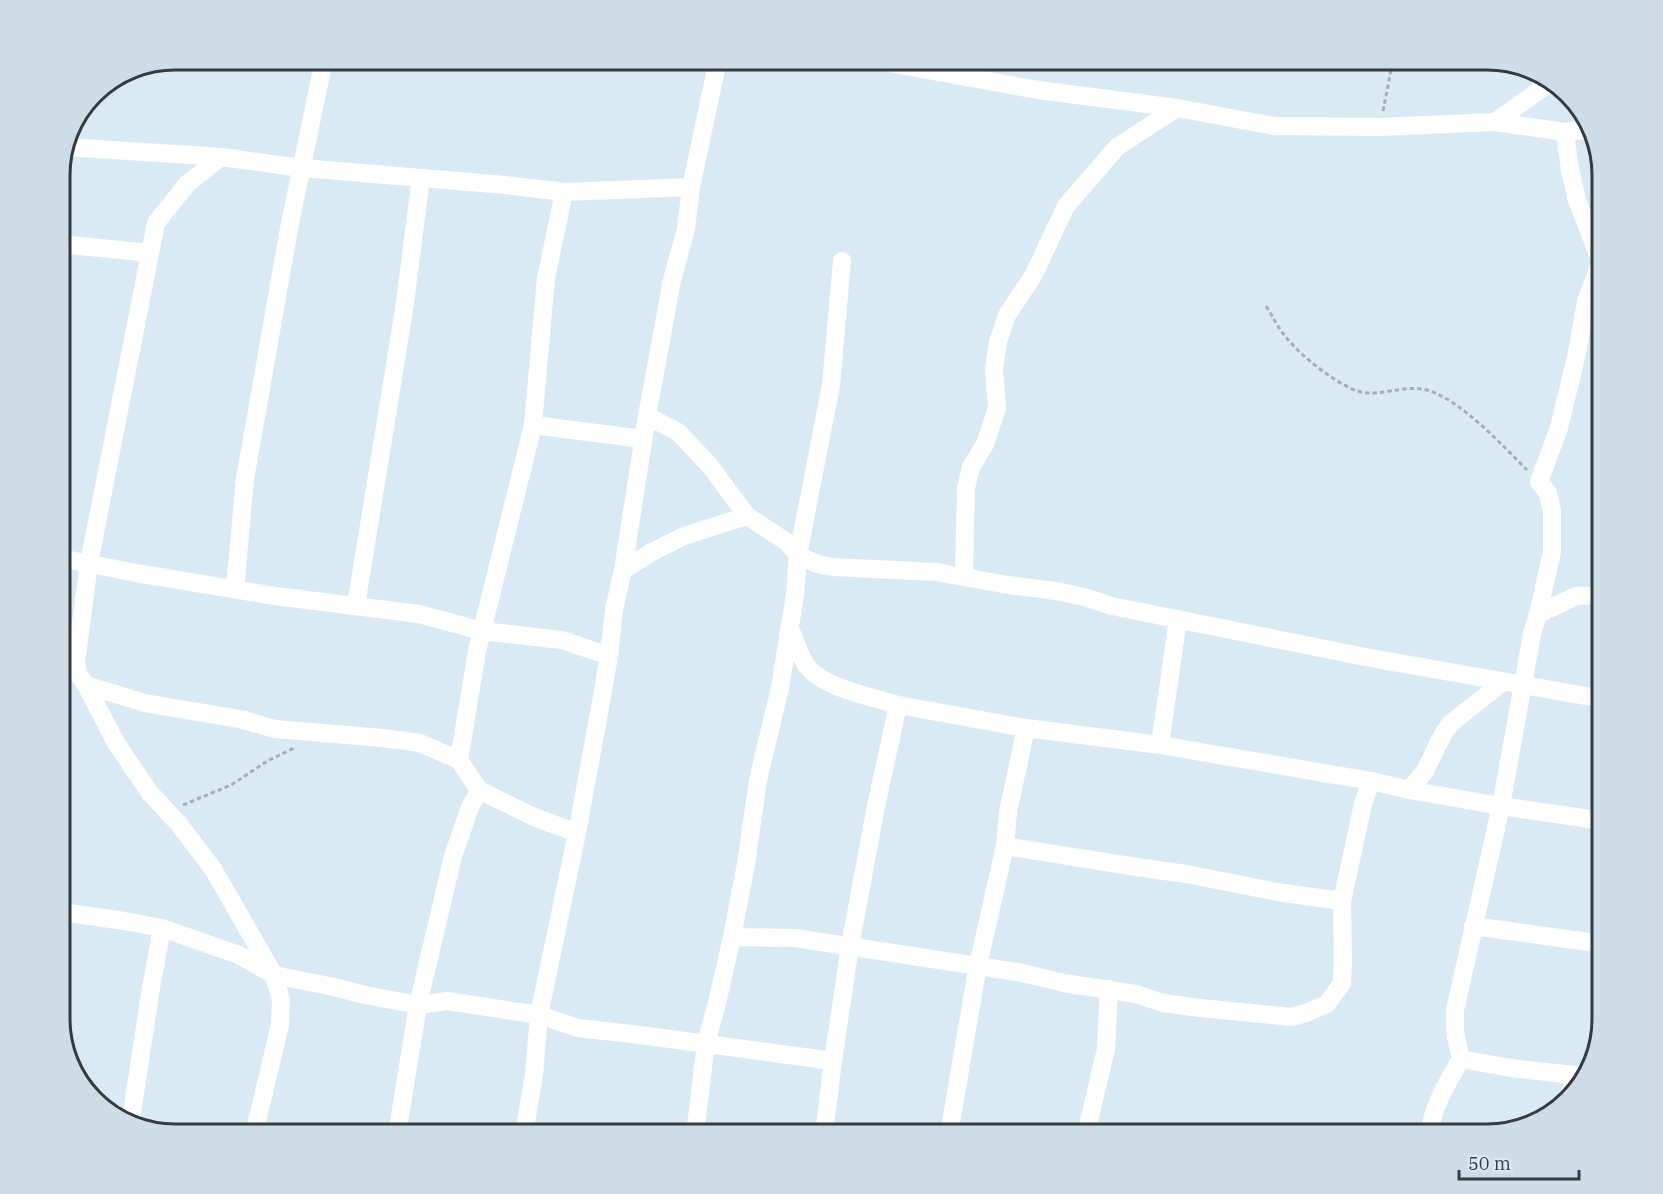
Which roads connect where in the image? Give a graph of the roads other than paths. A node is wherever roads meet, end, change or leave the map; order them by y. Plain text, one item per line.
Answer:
1 (934, 70) edge
2 (322, 71) edge
3 (716, 71) edge
4 (1544, 87) edge
5 (1177, 108) junction
6 (1495, 122) junction
7 (1582, 130) edge
8 (1565, 132) junction
9 (75, 148) edge
10 (221, 157) junction
11 (302, 168) junction
12 (421, 178) junction
13 (692, 187) junction
14 (564, 192) junction
15 (1592, 238) edge
16 (71, 245) edge
17 (150, 253) junction
18 (842, 261) dead end
19 (1592, 287) edge
20 (647, 416) junction
21 (533, 425) junction
22 (643, 439) junction
23 (747, 516) junction
24 (798, 555) junction
25 (71, 560) edge
26 (89, 563) junction
27 (623, 570) junction
28 (964, 577) junction
29 (235, 589) junction
30 (1592, 595) edge
31 (356, 605) junction
32 (1538, 614) junction
33 (1178, 619) junction
34 (789, 628) junction
35 (482, 631) junction
36 (609, 656) junction
37 (1503, 682) junction
38 (86, 685) junction
39 (1522, 686) junction
40 (1592, 697) edge
41 (898, 705) junction
42 (1026, 728) junction
43 (1160, 746) junction
44 (459, 760) junction
45 (1371, 781) junction
46 (479, 790) junction
47 (1409, 790) junction
48 (1501, 806) junction
49 (1592, 819) edge
50 (577, 833) junction
51 (1005, 846) junction
52 (1342, 901) junction
53 (71, 913) edge
54 (1473, 926) junction
55 (162, 928) junction
56 (732, 937) junction
57 (1592, 942) edge
58 (850, 946) junction
59 (978, 965) junction
60 (274, 975) junction
61 (1109, 989) junction
62 (418, 1005) junction
63 (539, 1015) junction
64 (706, 1043) junction
65 (1461, 1059) junction
66 (833, 1060) junction
67 (1576, 1076) edge
68 (132, 1114) edge
69 (256, 1124) edge
70 (399, 1124) edge
71 (526, 1124) edge
72 (696, 1124) edge
73 (825, 1124) edge
74 (951, 1124) edge
75 (1088, 1124) edge
76 (1432, 1124) edge

1 - 5 street
2 - 11 street
3 - 13 street
4 - 6 street
5 - 6 street
5 - 28 street
6 - 8 street
7 - 8 street
8 - 15 street
9 - 10 street
10 - 11 street
10 - 17 street
11 - 12 street
11 - 29 street
12 - 14 street
12 - 31 street
13 - 14 street
13 - 20 street
14 - 21 street
16 - 17 street
17 - 26 street
18 - 24 street
19 - 32 street
20 - 22 street
20 - 23 street
21 - 22 street
21 - 35 street
22 - 27 street
23 - 24 street
23 - 27 street
24 - 28 street
24 - 34 street
25 - 26 street
26 - 29 street
26 - 38 street
27 - 36 street
28 - 33 street
29 - 31 street
30 - 32 street
31 - 35 street
32 - 39 street
33 - 37 street
33 - 43 street
34 - 41 street
34 - 56 street
35 - 36 street
35 - 44 street
36 - 50 street
37 - 39 street
37 - 47 street
38 - 44 street
38 - 60 street
39 - 40 street
39 - 48 street
41 - 42 street
41 - 58 street
42 - 43 street
42 - 51 street
43 - 45 street
44 - 46 street
45 - 47 street
45 - 52 street
46 - 50 street
46 - 62 street
47 - 48 street
48 - 49 street
48 - 54 street
50 - 63 street
51 - 52 street
51 - 59 street
52 - 61 street
53 - 55 street
54 - 57 street
54 - 65 street
55 - 60 street
55 - 68 street
56 - 58 street
56 - 64 street
58 - 59 street
58 - 66 street
59 - 61 street
59 - 74 street
60 - 62 street
60 - 69 street
61 - 75 street
62 - 63 street
62 - 70 street
63 - 64 street
63 - 71 street
64 - 66 street
64 - 72 street
65 - 67 street
65 - 76 street
66 - 73 street

